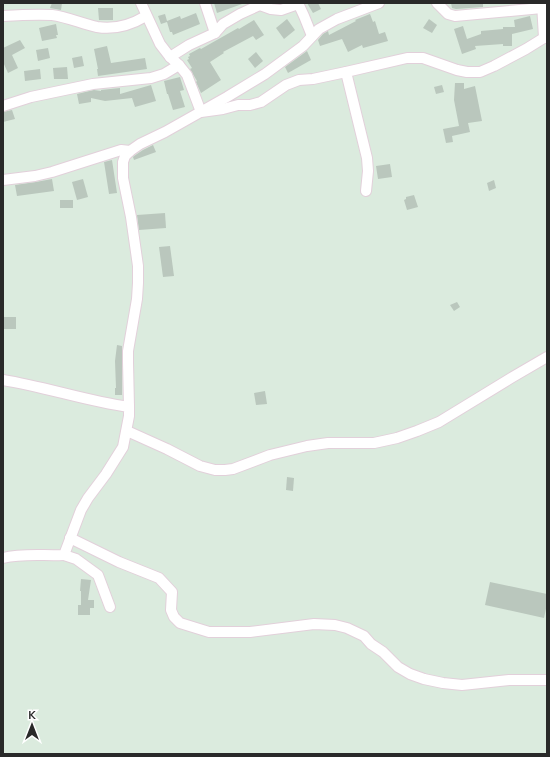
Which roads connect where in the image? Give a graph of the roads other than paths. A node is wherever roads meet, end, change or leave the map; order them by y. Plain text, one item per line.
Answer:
1 (141, 3) edge
2 (205, 3) edge
3 (379, 3) edge
4 (437, 3) edge
5 (262, 4) edge
6 (298, 4) edge
7 (542, 6) edge
8 (3, 16) edge
9 (146, 16) junction
10 (215, 33) junction
11 (312, 36) junction
12 (546, 37) edge
13 (170, 57) junction
14 (179, 65) junction
15 (346, 72) junction
16 (3, 106) edge
17 (201, 112) junction
18 (130, 151) junction
19 (3, 180) edge
20 (366, 191) dead end
21 (547, 357) edge
22 (3, 380) edge
23 (129, 407) junction
24 (127, 431) junction
25 (70, 538) junction
26 (64, 555) junction
27 (3, 558) edge
28 (110, 607) dead end
29 (547, 680) edge

1 - 9 street
2 - 10 street
3 - 11 street
4 - 7 street
5 - 6 street
5 - 10 street
6 - 11 street
7 - 12 street
8 - 9 street
9 - 13 street
10 - 13 street
11 - 17 street
12 - 15 street
13 - 14 street
14 - 16 street
14 - 17 street
15 - 17 street
15 - 20 street
17 - 18 street
18 - 19 street
18 - 23 street
21 - 24 street
22 - 23 street
23 - 24 street
24 - 25 street
25 - 26 street
25 - 29 street
26 - 27 street
26 - 28 street

